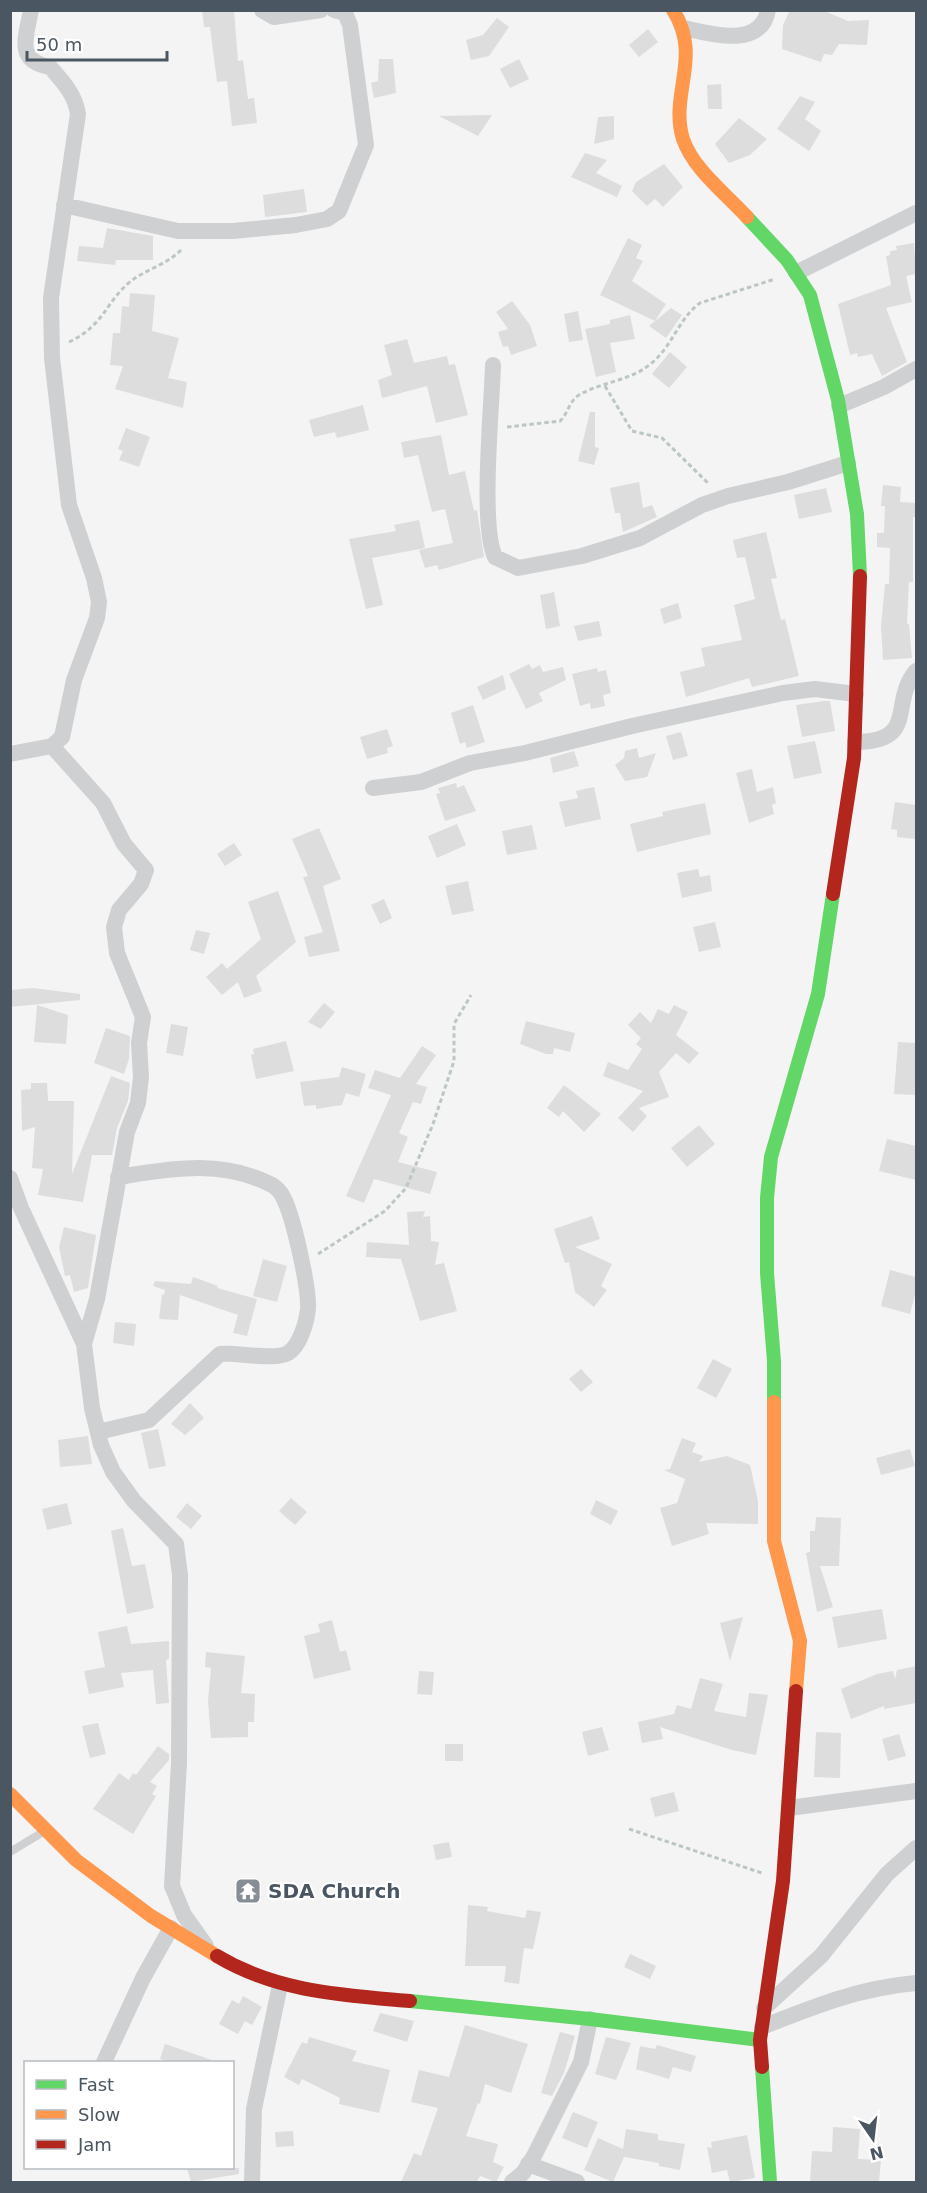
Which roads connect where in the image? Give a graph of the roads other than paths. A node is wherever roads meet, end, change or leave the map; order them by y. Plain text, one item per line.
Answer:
1 (31, 10) edge
2 (262, 10) edge
3 (321, 10) edge
4 (334, 10) edge
5 (673, 10) edge
6 (768, 10) edge
7 (684, 28) junction
8 (64, 205) junction
9 (916, 213) edge
10 (796, 273) junction
11 (493, 365) dead end
12 (916, 369) edge
13 (839, 406) junction
14 (848, 463) junction
15 (916, 671) edge
16 (856, 694) junction
17 (855, 742) junction
18 (52, 746) junction
19 (10, 754) edge
20 (373, 788) dead end
21 (118, 1177) junction
22 (10, 1178) edge
23 (84, 1344) junction
24 (98, 1432) junction
25 (916, 1791) edge
26 (10, 1794) edge
27 (789, 1808) junction
28 (46, 1830) junction
29 (916, 1848) edge
30 (10, 1852) edge
31 (171, 1928) junction
32 (210, 1952) junction
33 (916, 1983) edge
34 (280, 1985) junction
35 (764, 2008) junction
36 (590, 2019) junction
37 (761, 2034) junction
38 (104, 2061) edge
39 (528, 2164) junction
40 (252, 2182) edge
41 (512, 2182) edge
42 (577, 2182) edge
43 (770, 2182) edge

1 - 8 street
2 - 3 street
4 - 8 street
5 - 7 street
6 - 7 street
7 - 10 street
8 - 18 street
9 - 10 street
10 - 13 street
11 - 14 street
12 - 13 street
13 - 14 street
14 - 16 street
15 - 17 street
16 - 17 street
16 - 20 street
17 - 27 street
18 - 19 street
18 - 21 street
21 - 23 street
21 - 24 street
22 - 23 street
23 - 24 street
24 - 32 street
25 - 27 street
26 - 28 street
27 - 35 street
28 - 30 lane
28 - 31 street
29 - 35 street
31 - 32 street
31 - 38 street
32 - 34 street
33 - 37 street
34 - 36 street
34 - 40 street
35 - 37 street
36 - 37 street
36 - 39 street
37 - 43 street
39 - 41 street
39 - 42 street

